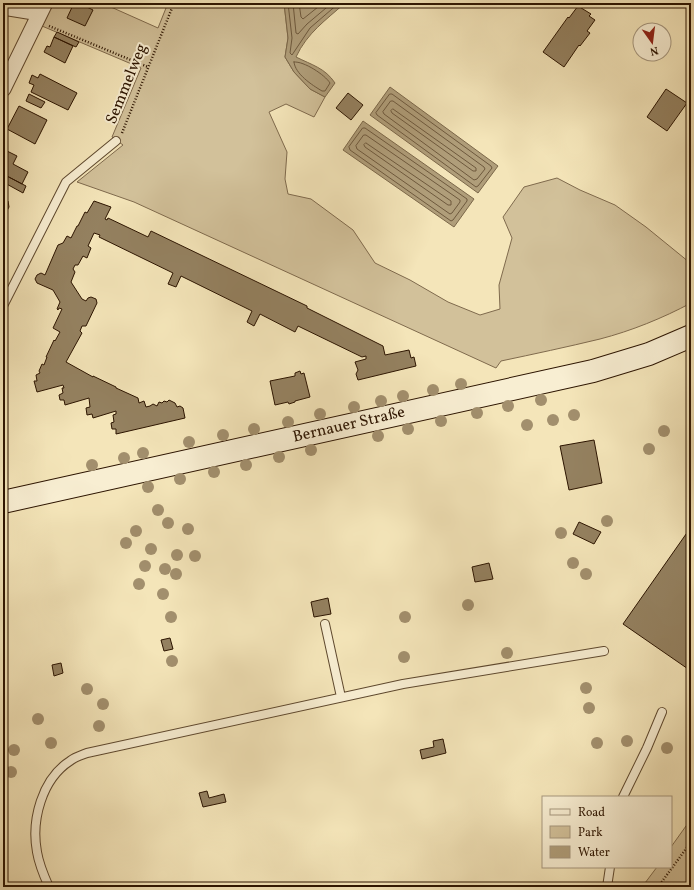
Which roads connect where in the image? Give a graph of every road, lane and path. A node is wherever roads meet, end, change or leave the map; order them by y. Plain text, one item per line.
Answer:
1 (174, 3) edge
2 (3, 7) edge
3 (43, 13) edge
4 (148, 67) junction
5 (3, 89) edge
6 (116, 141) joint
7 (3, 306) edge
8 (691, 336) edge
9 (3, 502) edge
10 (325, 624) dead end
11 (604, 651) dead end
12 (341, 697) junction
13 (662, 712) dead end
14 (623, 796) edge
15 (691, 842) edge
16 (610, 868) edge
17 (672, 868) edge
18 (672, 868) edge
19 (49, 887) edge
20 (607, 887) edge
21 (658, 887) edge

1 - 4 path, Semmelweg
2 - 3 street
3 - 4 path
3 - 5 street
4 - 6 path, Semmelweg
6 - 7 lane, Semmelweg
8 - 9 main road, Bernauer Straße
10 - 12 lane
11 - 12 lane
12 - 19 lane
13 - 14 lane
15 - 18 path
16 - 20 lane
17 - 21 path

